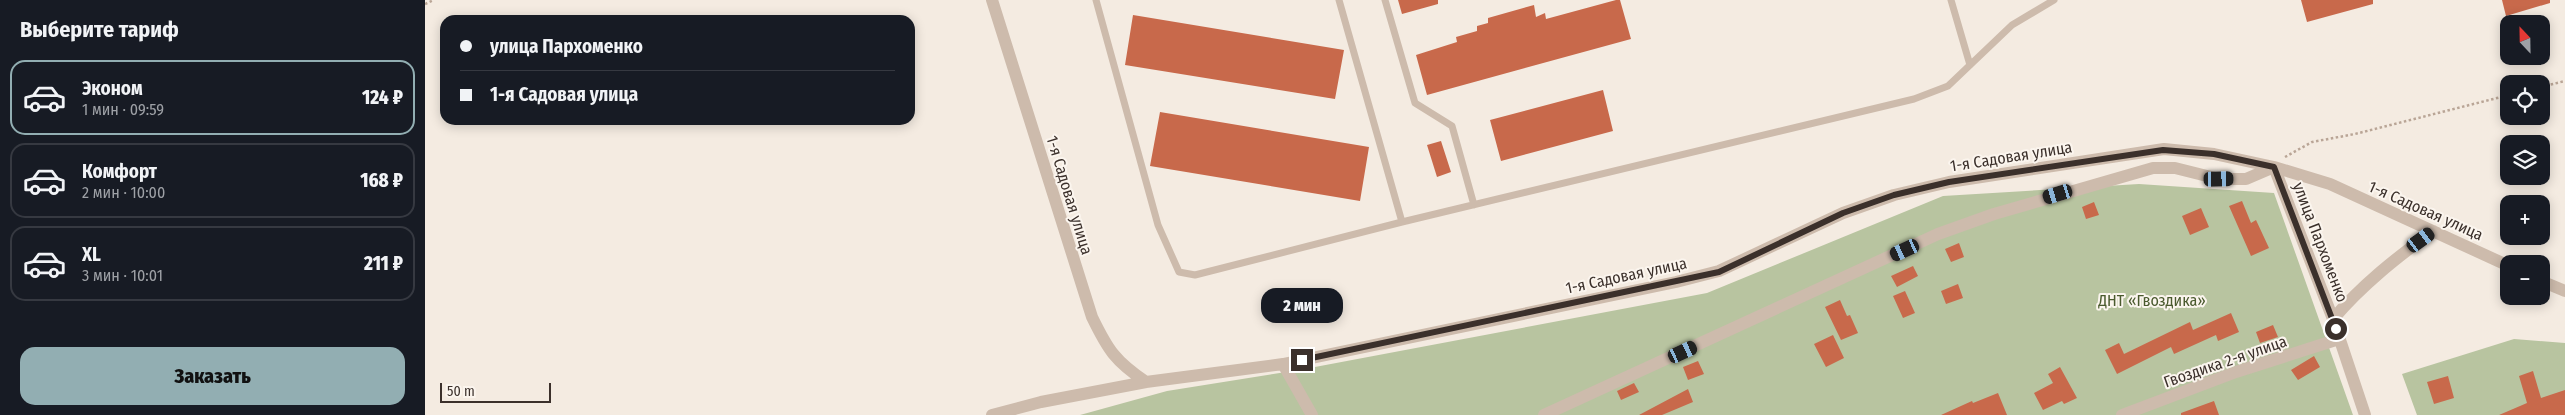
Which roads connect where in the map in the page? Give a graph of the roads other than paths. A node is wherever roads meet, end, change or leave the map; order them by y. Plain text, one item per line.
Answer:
1 (992, 0) edge
2 (1096, 0) edge
3 (1339, 0) edge
4 (1385, 0) edge
5 (1951, 0) edge
6 (2055, 0) edge
7 (1970, 65) junction
8 (2274, 167) junction
9 (1474, 205) junction
10 (1402, 222) junction
11 (2433, 231) junction
12 (2500, 262) edge
13 (2550, 285) edge
14 (2565, 291) edge
15 (2333, 319) junction
16 (2339, 339) junction
17 (1283, 364) junction
18 (1146, 382) junction
19 (992, 415) edge
20 (1312, 415) edge
21 (1544, 415) edge
22 (2122, 415) edge
23 (2365, 415) edge

1 - 18 street, 1-я Садовая улица
2 - 10 lane
3 - 10 lane
4 - 9 lane
5 - 7 lane
6 - 7 lane
7 - 9 lane
8 - 11 street, 1-я Садовая улица
8 - 15 street, улица Пархоменко
8 - 17 street, 1-я Садовая улица
8 - 21 street
9 - 10 lane
11 - 12 street, 1-я Садовая улица
11 - 15 street
13 - 14 street
15 - 16 street, улица Пархоменко
16 - 22 street, Гвоздика 2-я улица
16 - 23 street, улица Пархоменко
17 - 18 street, 1-я Садовая улица
17 - 20 street
18 - 19 street, 1-я Садовая улица

